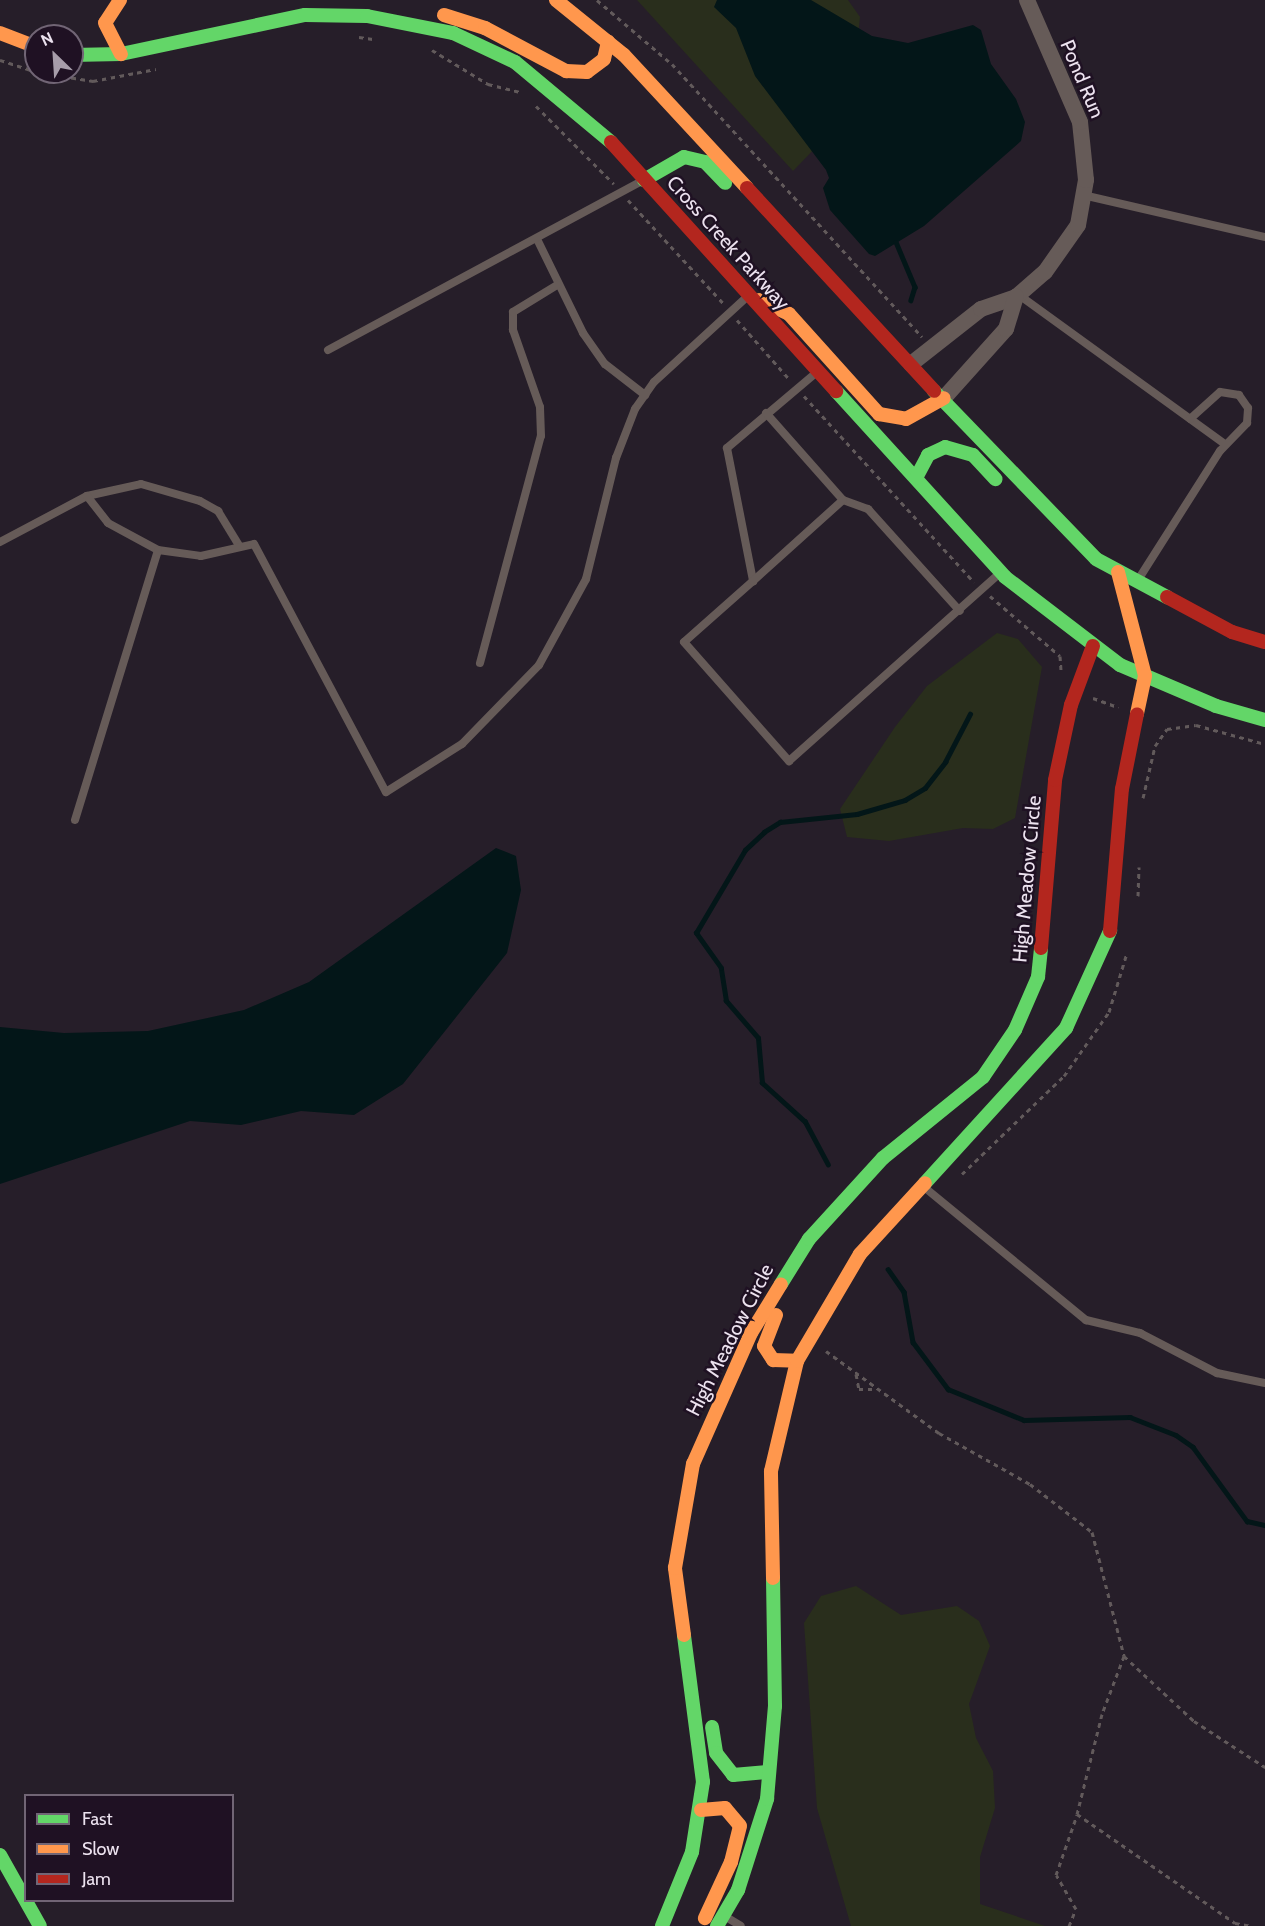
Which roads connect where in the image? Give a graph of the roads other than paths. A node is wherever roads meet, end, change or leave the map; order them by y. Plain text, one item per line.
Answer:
1 (120, 0) edge
2 (556, 0) edge
3 (1028, 0) edge
4 (414, 25) junction
5 (0, 33) edge
6 (608, 40) junction
7 (24, 42) edge
8 (121, 54) junction
9 (84, 55) edge
10 (644, 180) junction
11 (1083, 195) junction
12 (1265, 237) edge
13 (537, 239) junction
14 (816, 258) junction
15 (557, 285) junction
16 (748, 295) junction
17 (1018, 296) junction
18 (328, 350) dead end
19 (911, 364) junction
20 (817, 371) junction
21 (645, 395) junction
22 (944, 398) junction
23 (766, 413) junction
24 (1190, 420) junction
25 (1225, 444) junction
26 (916, 478) junction
27 (1004, 489) dead end
28 (87, 496) junction
29 (843, 500) junction
30 (1052, 539) dead end
31 (0, 542) edge
32 (1077, 542) junction
33 (240, 548) junction
34 (158, 550) junction
35 (1118, 572) junction
36 (1001, 573) junction
37 (753, 581) junction
38 (1136, 582) junction
39 (960, 611) junction
40 (1265, 642) edge
41 (1093, 646) junction
42 (480, 663) dead end
43 (1145, 676) junction
44 (1265, 720) edge
45 (75, 820) dead end
46 (855, 1185) junction
47 (922, 1185) junction
48 (797, 1361) junction
49 (1265, 1383) edge
50 (675, 1568) junction
51 (769, 1772) junction
52 (701, 1810) junction
53 (0, 1855) edge
54 (0, 1874) edge
55 (16, 1889) junction
56 (24, 1901) edge
57 (24, 1902) edge
58 (710, 1907) junction
59 (720, 1921) edge
60 (40, 1926) edge
61 (662, 1926) edge
62 (702, 1926) edge
63 (741, 1926) edge

1 - 8 street
2 - 6 street
3 - 11 street, Pond Run
4 - 6 street
4 - 8 street, Cross Creek Parkway
4 - 10 street, Cross Creek Parkway
5 - 7 street
6 - 14 street
8 - 9 street, Cross Creek Parkway
10 - 13 lane
10 - 14 street
10 - 16 street, Cross Creek Parkway
11 - 12 lane
11 - 17 street, Pond Run
13 - 15 lane
13 - 18 lane
14 - 19 street
15 - 21 lane
15 - 42 lane
16 - 20 street, Cross Creek Parkway
16 - 21 lane
16 - 22 street
17 - 19 street, Pond Run
17 - 22 street, Pond Run
17 - 24 lane
19 - 22 street
20 - 23 lane
20 - 26 street, Cross Creek Parkway
21 - 33 lane
22 - 32 street
23 - 29 lane
23 - 37 lane
24 - 25 lane
24 - 25 lane
25 - 38 lane
26 - 27 street
26 - 36 street, Cross Creek Parkway
28 - 31 lane
28 - 33 lane
28 - 34 lane
29 - 37 lane
29 - 39 lane
30 - 32 street
32 - 35 street
33 - 34 lane
34 - 45 lane
35 - 38 street
35 - 43 street
36 - 39 lane
36 - 41 street, Cross Creek Parkway
37 - 39 lane
38 - 40 street
41 - 43 street, Cross Creek Parkway
41 - 46 street, High Meadow Circle
43 - 44 street, Cross Creek Parkway
43 - 47 street
46 - 48 street
46 - 50 street, High Meadow Circle
47 - 48 street
47 - 49 lane
48 - 51 street
50 - 51 street
50 - 52 street, High Meadow Circle
51 - 59 street
52 - 58 street
52 - 61 street, High Meadow Circle
53 - 55 street
54 - 55 street
55 - 56 street
57 - 60 street
58 - 59 lane
58 - 62 street
59 - 63 lane

